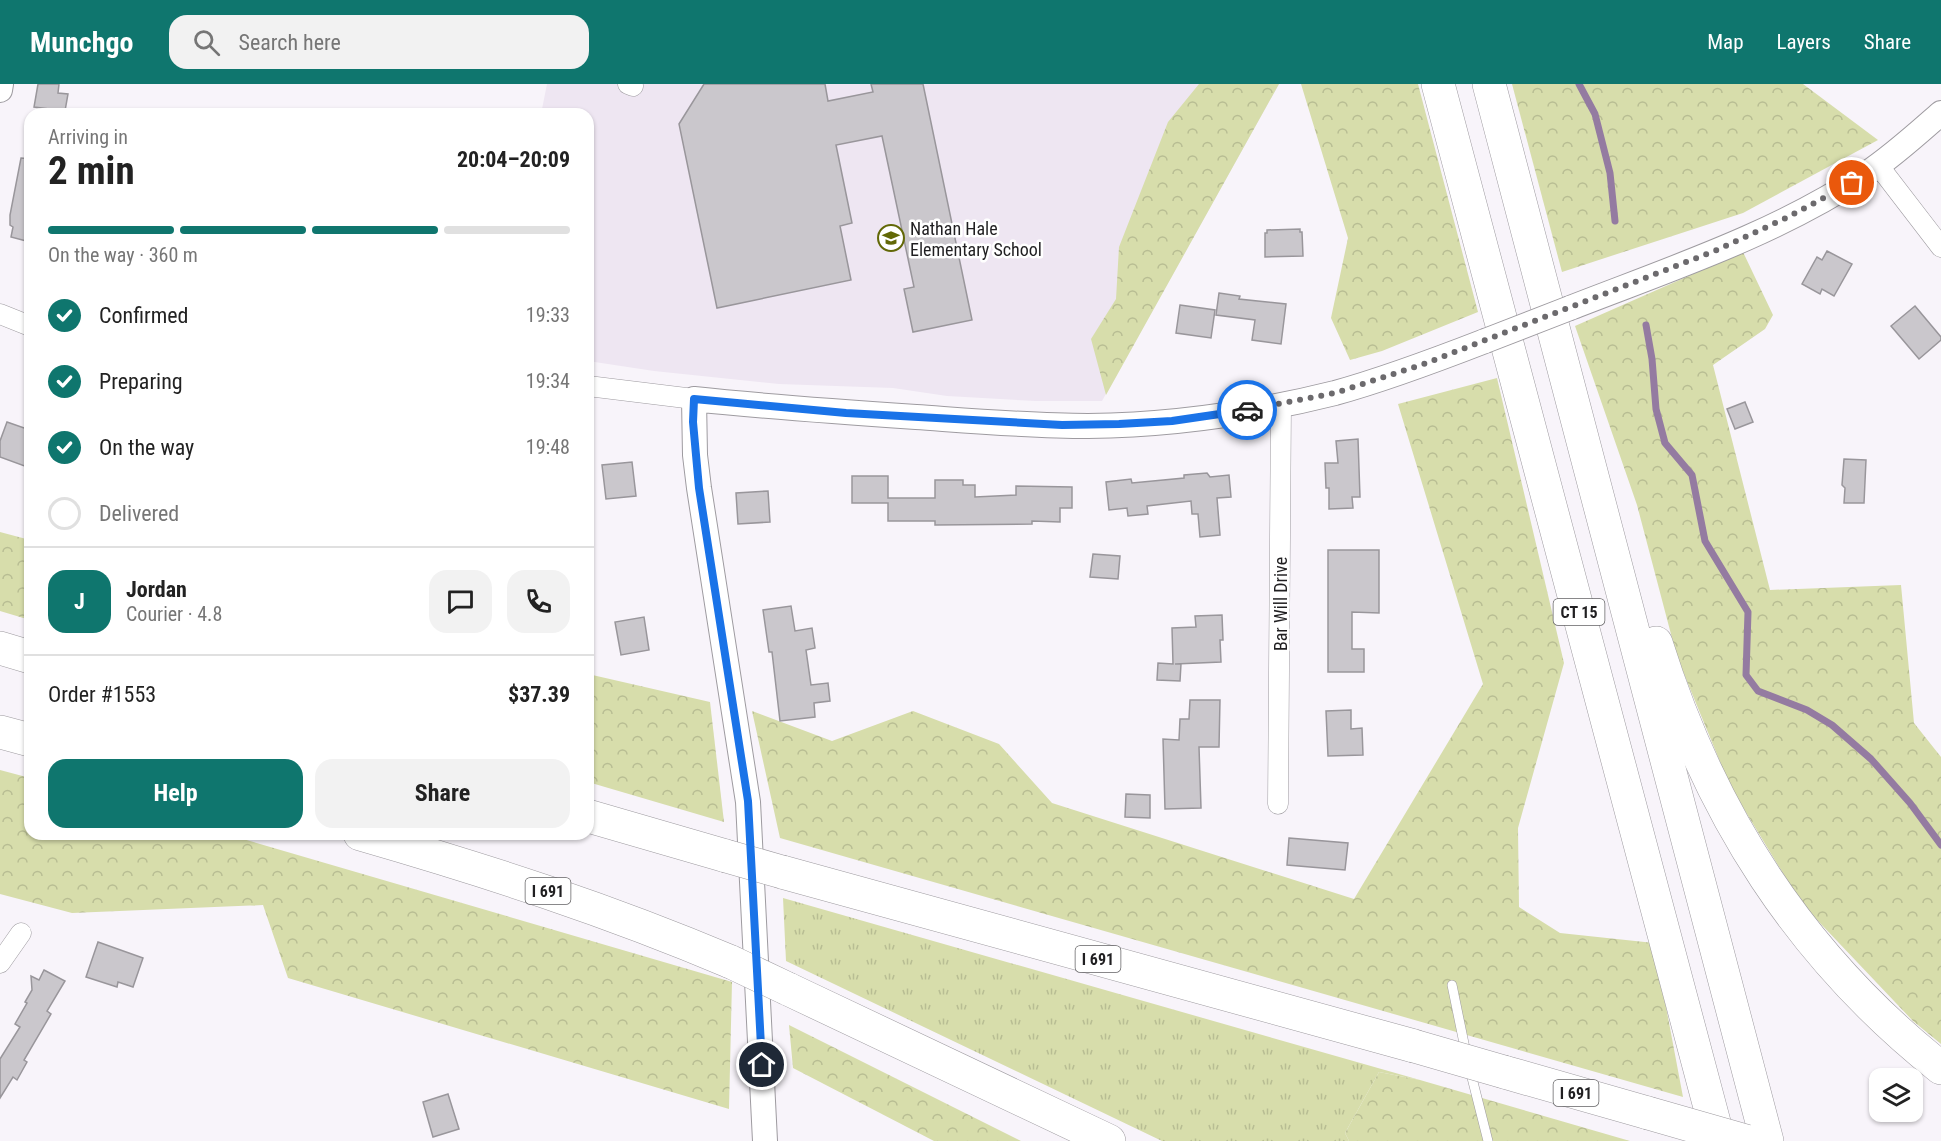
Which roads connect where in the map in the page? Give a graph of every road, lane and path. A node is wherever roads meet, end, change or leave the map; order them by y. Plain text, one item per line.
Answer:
1 (1, 84) edge
2 (1438, 84) edge
3 (1489, 84) edge
4 (0, 90) edge
5 (1941, 113) edge
6 (1878, 165) junction
7 (1941, 247) edge
8 (0, 314) edge
9 (24, 324) edge
10 (594, 387) edge
11 (694, 399) junction
12 (1281, 404) junction
13 (1603, 523) junction
14 (0, 648) edge
15 (24, 655) edge
16 (0, 732) edge
17 (24, 738) edge
18 (1278, 804) dead end
19 (594, 818) edge
20 (380, 840) edge
21 (21, 933) dead end
22 (0, 963) edge
23 (1452, 985) dead end
24 (1941, 1068) edge
25 (765, 1141) edge
26 (1109, 1141) edge
27 (1488, 1141) edge
28 (1719, 1141) edge
29 (1746, 1141) edge
30 (1767, 1141) edge

1 - 4 street
2 - 28 highway, CT 15
3 - 13 highway, CT 15
5 - 6 street
6 - 7 street
6 - 12 street, bridge
8 - 9 street
10 - 11 street
11 - 12 street
11 - 25 street
12 - 18 street, Bar Will Drive
13 - 24 highway
13 - 30 highway, CT 15
14 - 15 highway
16 - 17 highway
19 - 29 highway, I 691, bridge
20 - 26 highway, I 691, bridge
21 - 22 street
23 - 27 lane

